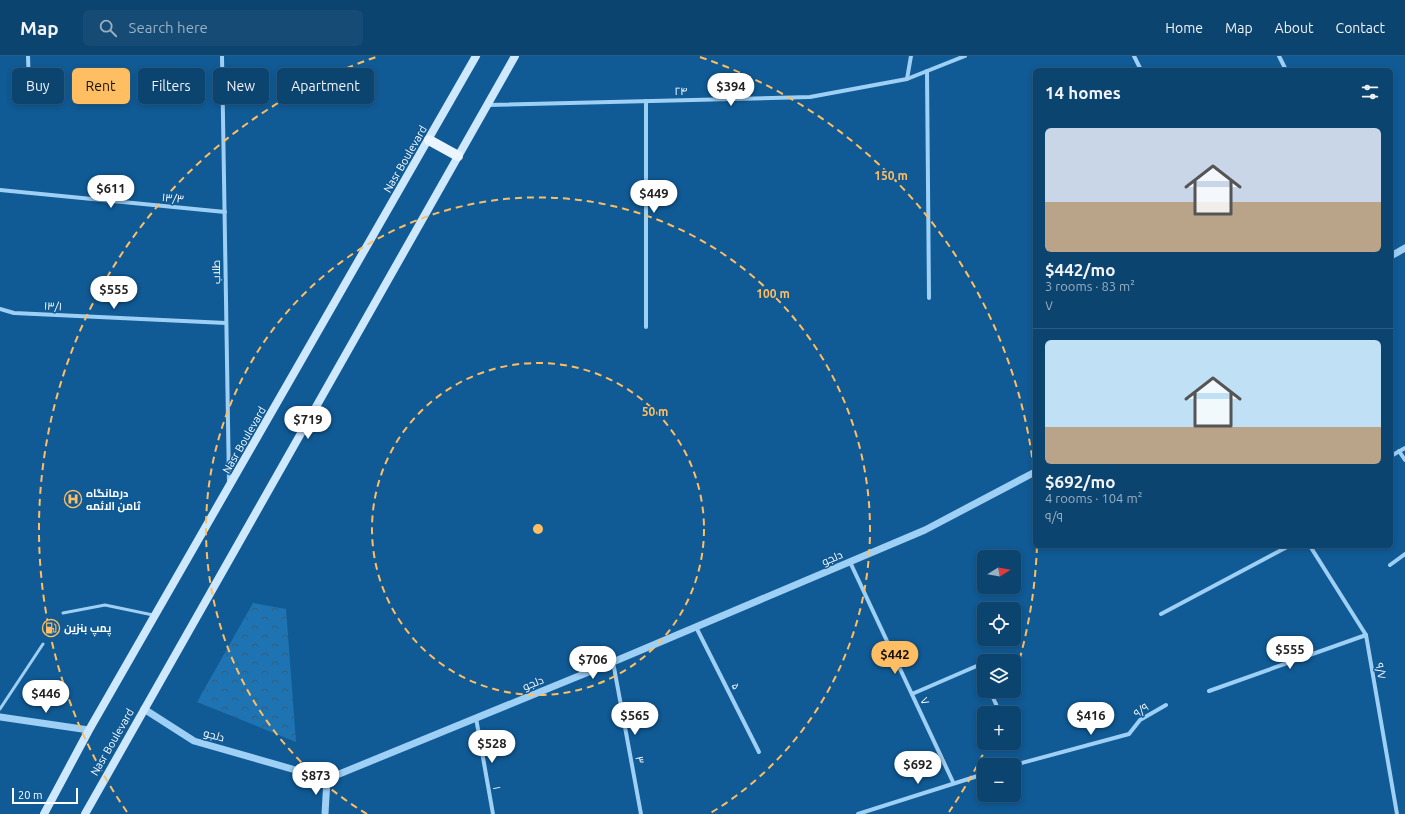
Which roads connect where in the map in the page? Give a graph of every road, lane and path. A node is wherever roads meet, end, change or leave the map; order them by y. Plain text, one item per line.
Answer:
1 (28, 56) edge
2 (222, 56) edge
3 (476, 56) edge
4 (515, 56) edge
5 (911, 56) edge
6 (965, 56) edge
7 (1134, 56) edge
8 (1279, 56) edge
9 (28, 68) edge
10 (1140, 68) edge
11 (1285, 68) edge
12 (927, 71) junction
13 (907, 79) junction
14 (646, 101) junction
15 (487, 105) junction
16 (429, 140) junction
17 (458, 156) junction
18 (0, 190) edge
19 (225, 212) junction
20 (1405, 248) edge
21 (1393, 255) edge
22 (929, 298) dead end
23 (0, 310) edge
24 (226, 323) junction
25 (646, 327) dead end
26 (1405, 448) edge
27 (1399, 451) junction
28 (1393, 455) edge
29 (1405, 460) edge
30 (1033, 473) edge
31 (229, 488) junction
32 (1284, 548) edge
33 (1311, 548) edge
34 (1405, 554) edge
35 (850, 562) junction
36 (1390, 564) dead end
37 (63, 613) dead end
38 (1161, 614) dead end
39 (155, 616) junction
40 (696, 627) junction
41 (1366, 635) junction
42 (43, 644) dead end
43 (613, 662) junction
44 (977, 665) edge
45 (1209, 691) dead end
46 (912, 694) junction
47 (1166, 705) dead end
48 (0, 709) edge
49 (144, 709) junction
50 (0, 717) edge
51 (476, 718) junction
52 (89, 730) junction
53 (759, 752) dead end
54 (1021, 763) edge
55 (977, 776) edge
56 (327, 779) junction
57 (953, 782) junction
58 (44, 814) edge
59 (85, 814) edge
60 (325, 814) edge
61 (493, 814) edge
62 (641, 814) edge
63 (858, 814) edge
64 (1397, 814) edge

1 - 9 street
2 - 19 street, طلاب
3 - 16 main road, Nasr Boulevard
4 - 15 main road, Nasr Boulevard
5 - 13 street
6 - 12 street, ۲۴
7 - 10 street
8 - 11 street
12 - 13 street, ۲۴
12 - 22 street
13 - 14 street, ۲۴
14 - 15 street, ۲۴
14 - 25 street
15 - 17 main road, Nasr Boulevard
16 - 17 main road
16 - 31 main road, Nasr Boulevard
17 - 49 main road, Nasr Boulevard
18 - 19 street, ۱۳/۳
19 - 24 street, طلاب
20 - 21 street
23 - 24 street, ۱۳/۱
24 - 31 street, طلاب
26 - 27 street
27 - 28 street
27 - 29 street
30 - 35 street, دلجو
31 - 39 main road, Nasr Boulevard
32 - 38 street
33 - 41 street, ۹/۷
34 - 36 street
35 - 40 street, دلجو
35 - 46 street, ۷
37 - 39 lane
39 - 52 main road, Nasr Boulevard
40 - 43 street, دلجو
40 - 53 street, ۵
41 - 45 street
41 - 64 street, ۹/۷
42 - 48 lane
43 - 51 street, دلجو
43 - 62 street, ۳
44 - 46 street
46 - 57 street, ۷
47 - 54 street, ۹/۹
49 - 56 street, دلجو
49 - 59 main road, Nasr Boulevard
50 - 52 street
51 - 56 street, دلجو
51 - 61 street, ۱
52 - 58 main road, Nasr Boulevard
55 - 57 street
56 - 60 street
57 - 63 street

